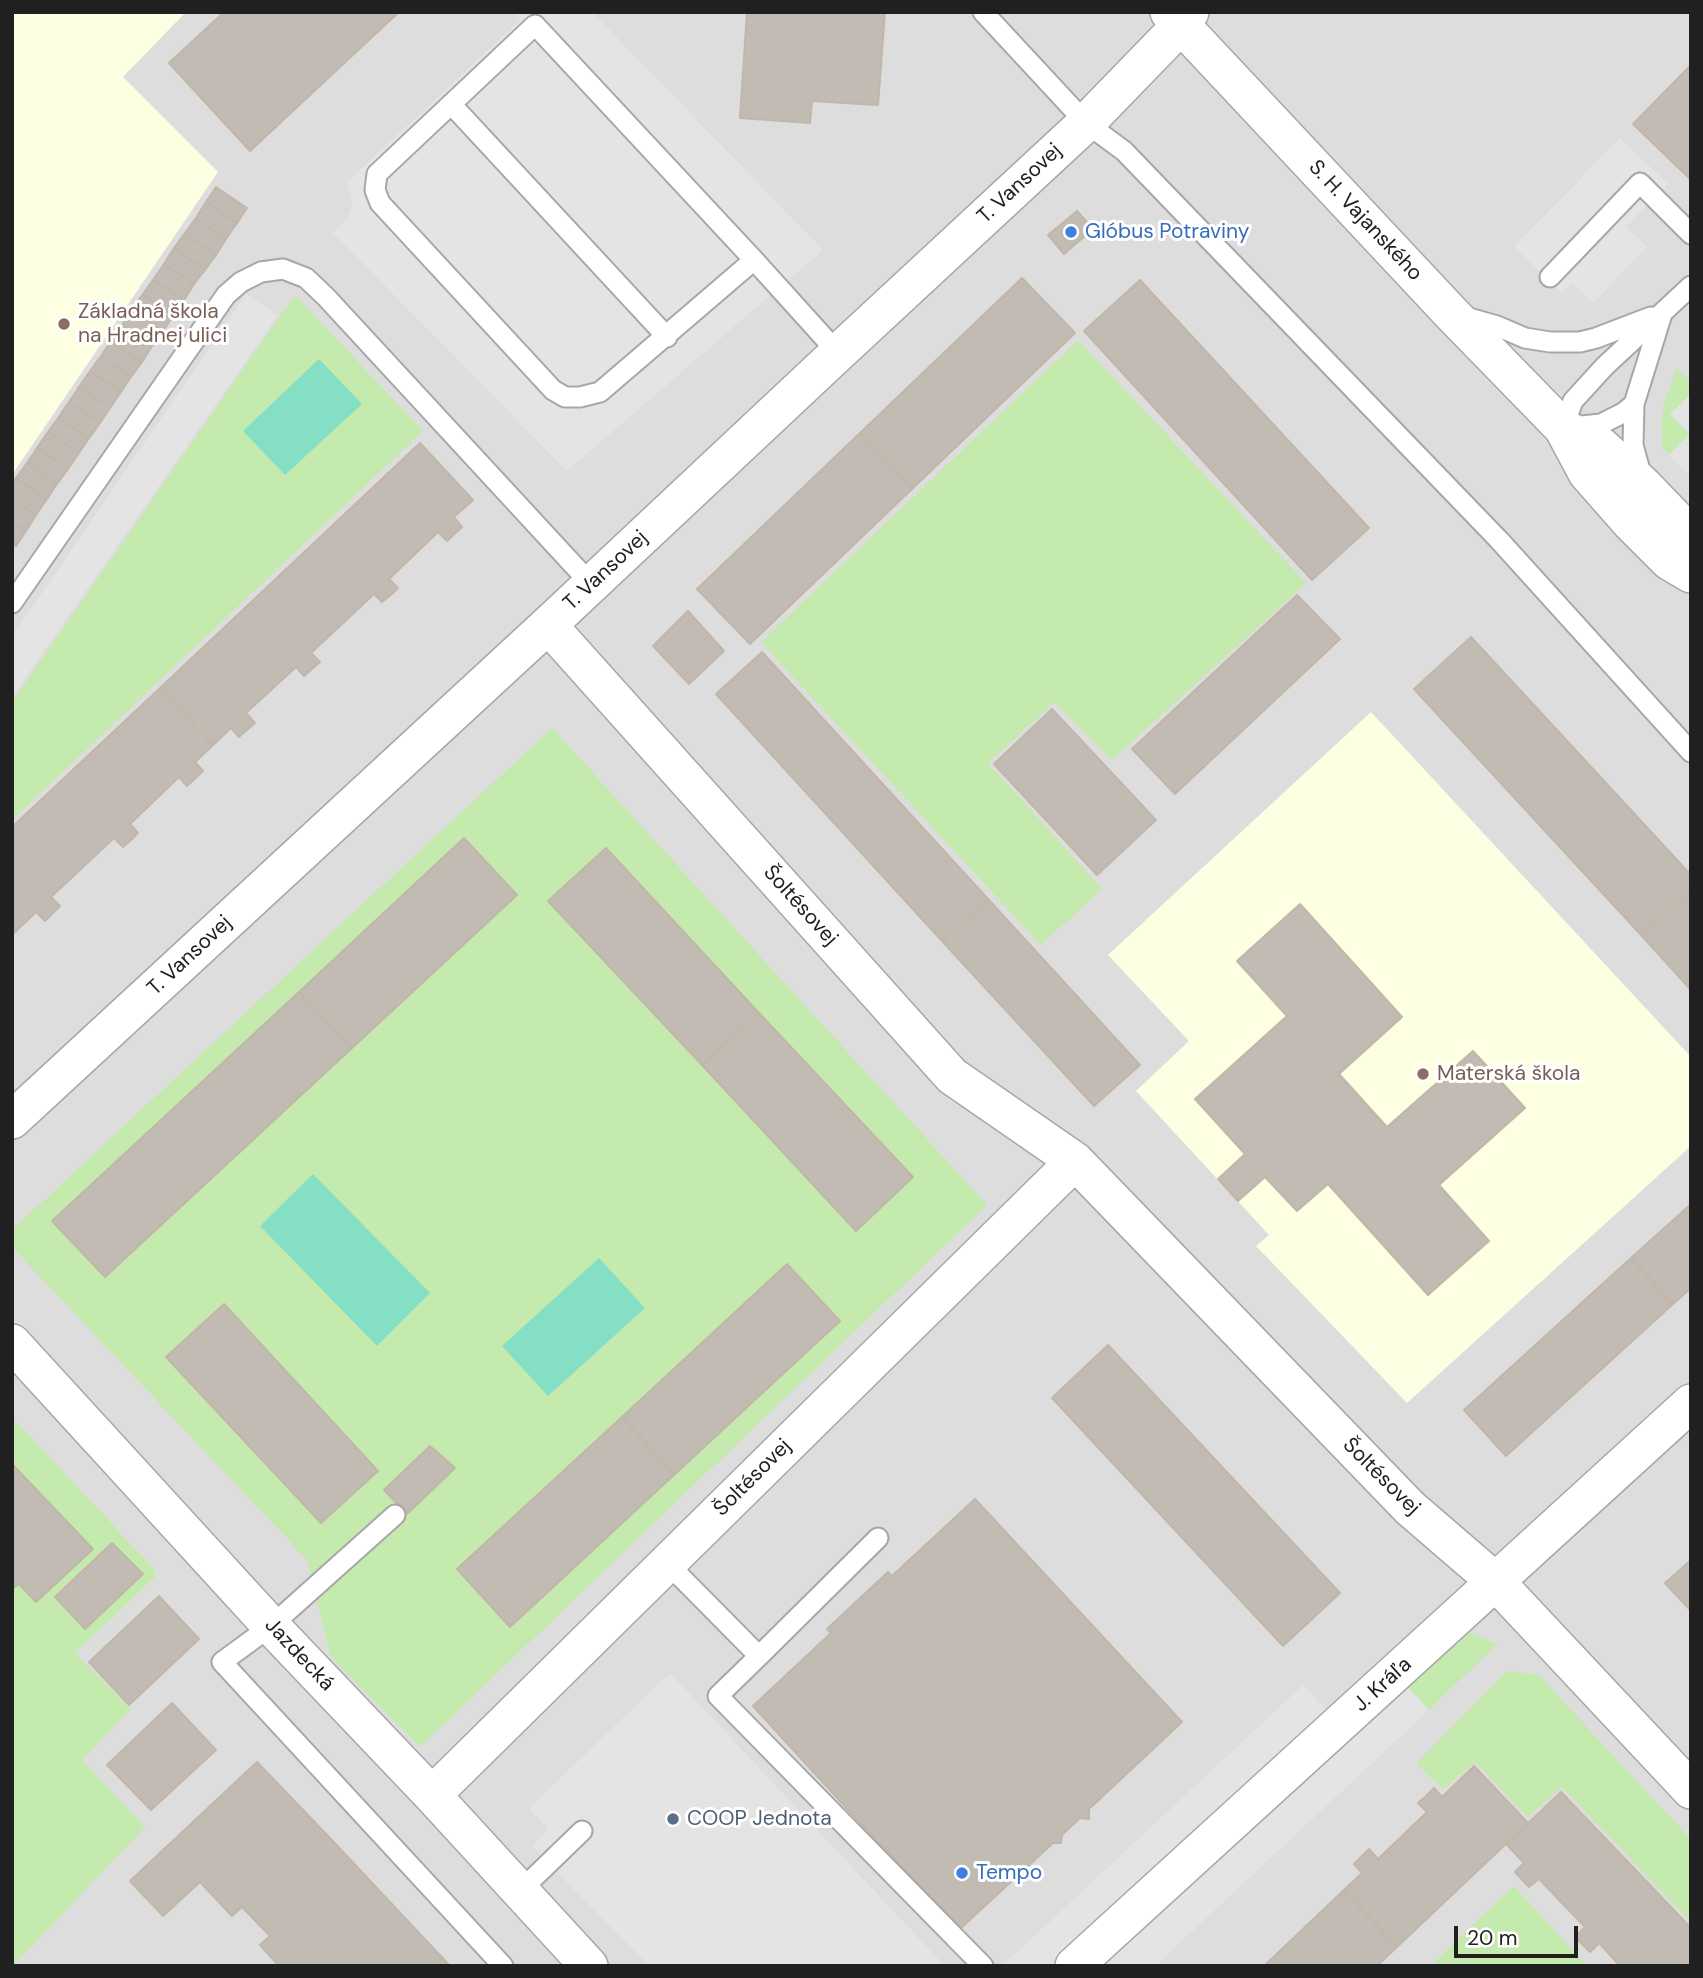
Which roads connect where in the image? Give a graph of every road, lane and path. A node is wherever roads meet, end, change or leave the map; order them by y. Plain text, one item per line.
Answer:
1 (983, 12) edge
2 (1180, 17) edge
3 (451, 104) junction
4 (1086, 123) junction
5 (1691, 234) edge
6 (754, 260) junction
7 (1550, 277) dead end
8 (1691, 286) edge
9 (1451, 313) junction
10 (1662, 313) junction
11 (667, 337) junction
12 (838, 353) junction
13 (1634, 404) junction
14 (1563, 428) junction
15 (1645, 487) junction
16 (1691, 536) edge
17 (1691, 574) edge
18 (591, 584) junction
19 (12, 603) edge
20 (548, 625) junction
21 (1691, 752) edge
22 (12, 1120) edge
23 (1075, 1161) junction
24 (12, 1343) edge
25 (1691, 1403) edge
26 (395, 1516) dead end
27 (878, 1538) dead end
28 (667, 1563) junction
29 (1496, 1582) junction
30 (271, 1626) junction
31 (759, 1656) junction
32 (1691, 1790) edge
33 (432, 1795) junction
34 (582, 1831) dead end
35 (519, 1892) junction
36 (503, 1966) edge
37 (589, 1966) edge
38 (983, 1966) edge
39 (1074, 1966) edge

1 - 4 lane
2 - 4 street, T. Vansovej
2 - 9 street, S. H. Vajanského
3 - 6 lane
3 - 11 lane
3 - 11 lane
4 - 12 street, T. Vansovej
4 - 21 lane
5 - 7 lane
6 - 11 lane
6 - 12 lane
8 - 10 lane
9 - 10 lane
9 - 14 street, S. H. Vajanského
10 - 13 lane
10 - 14 lane
12 - 18 street, T. Vansovej
13 - 14 lane
13 - 15 lane
14 - 15 street, S. H. Vajanského
14 - 17 street, S. H. Vajanského
15 - 16 street, S. H. Vajanského
18 - 19 lane
18 - 20 street, T. Vansovej
20 - 22 street, T. Vansovej
20 - 23 street, Šoltésovej
23 - 28 street, Šoltésovej
23 - 29 street, Šoltésovej
24 - 30 street, Jazdecká
25 - 29 street, J. Kráľa
26 - 30 lane
27 - 31 lane
28 - 31 lane
28 - 33 street, Šoltésovej
29 - 32 street, Šoltésovej
29 - 39 street, J. Kráľa
30 - 33 street, Jazdecká
30 - 36 lane
31 - 38 lane
33 - 35 street, Jazdecká
34 - 35 lane
35 - 37 street, Jazdecká

